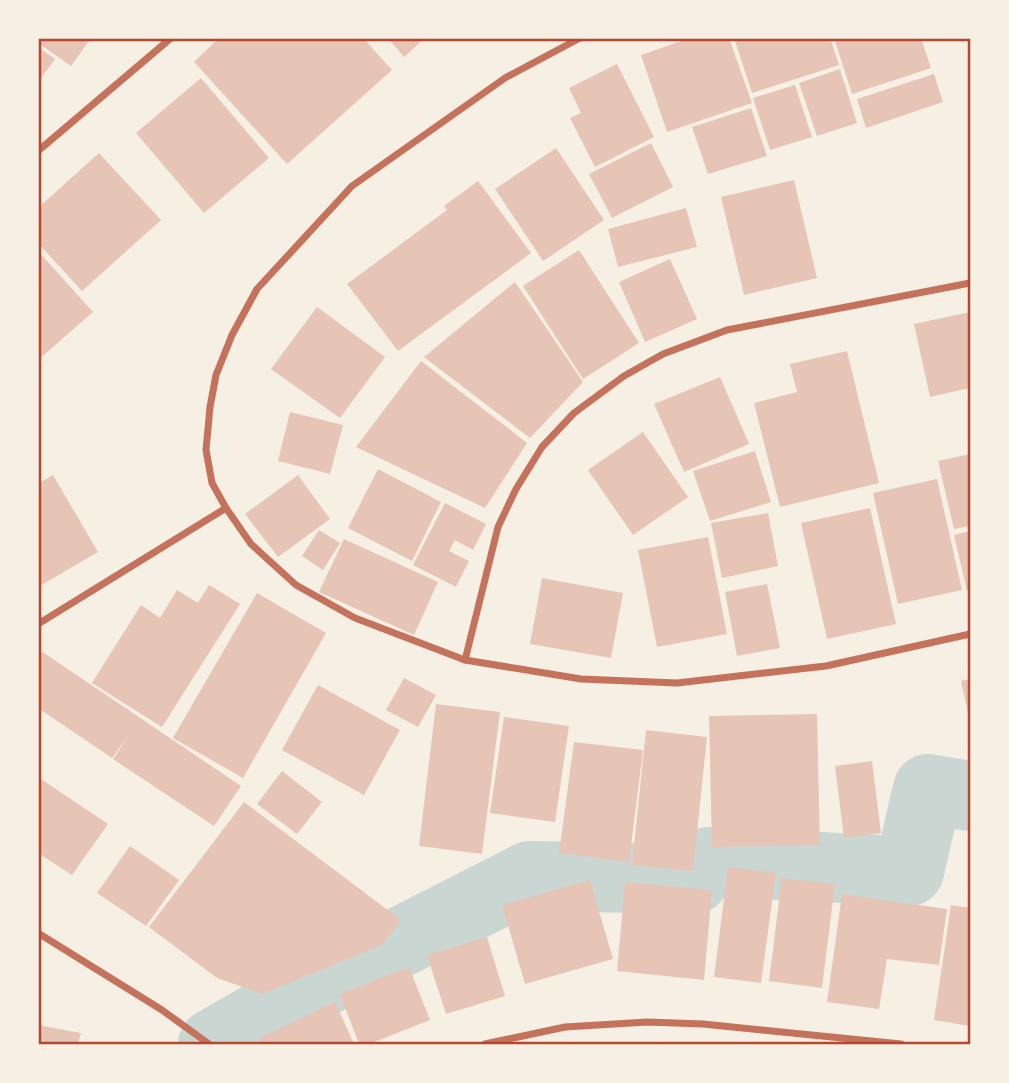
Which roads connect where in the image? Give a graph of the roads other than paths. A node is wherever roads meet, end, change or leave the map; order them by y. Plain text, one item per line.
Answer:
1 (171, 38) edge
2 (580, 38) edge
3 (38, 151) edge
4 (971, 283) edge
5 (226, 508) junction
6 (38, 624) edge
7 (971, 634) edge
8 (465, 660) junction
9 (38, 933) edge
10 (856, 1041) edge
11 (209, 1045) edge
12 (485, 1045) edge
13 (901, 1045) edge

1 - 3 street
2 - 5 street
4 - 8 street
5 - 6 street
5 - 8 street
7 - 8 street
9 - 11 street
10 - 12 street
10 - 13 street

